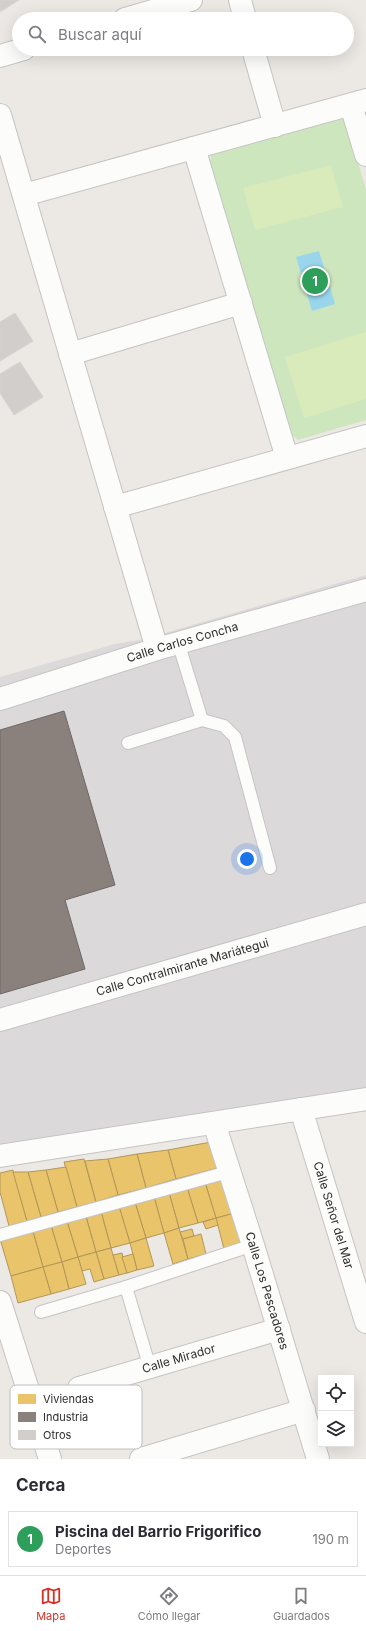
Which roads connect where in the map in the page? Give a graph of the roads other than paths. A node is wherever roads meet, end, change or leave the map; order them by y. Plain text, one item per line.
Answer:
1 (190, 0) edge
2 (240, 0) edge
3 (150, 12) edge
4 (243, 12) edge
5 (12, 52) edge
6 (0, 56) edge
7 (255, 56) edge
8 (359, 103) edge
9 (0, 114) edge
10 (275, 126) junction
11 (194, 148) junction
12 (366, 155) edge
13 (24, 195) junction
14 (241, 303) junction
15 (70, 354) junction
16 (365, 439) edge
17 (287, 458) junction
18 (115, 507) junction
19 (366, 590) edge
20 (178, 642) junction
21 (157, 649) junction
22 (0, 699) edge
23 (202, 720) junction
24 (128, 743) dead end
25 (270, 868) dead end
26 (366, 914) edge
27 (0, 1020) edge
28 (366, 1099) edge
29 (301, 1109) junction
30 (214, 1123) junction
31 (0, 1156) edge
32 (228, 1172) junction
33 (0, 1234) edge
34 (253, 1245) junction
35 (126, 1287) junction
36 (0, 1302) edge
37 (364, 1309) edge
38 (40, 1312) dead end
39 (279, 1329) junction
40 (150, 1368) junction
41 (26, 1385) edge
42 (90, 1385) edge
43 (304, 1410) junction
44 (47, 1449) edge
45 (177, 1454) edge
46 (50, 1459) edge
47 (141, 1459) edge
48 (318, 1459) edge

1 - 3 street
2 - 4 street
5 - 6 street
7 - 10 street
8 - 10 street
8 - 12 street
9 - 13 street
10 - 11 street
11 - 13 street
11 - 14 street
13 - 15 street
14 - 15 street
14 - 17 street
15 - 18 street
16 - 17 street
17 - 18 street
18 - 21 street
19 - 20 street, Calle Carlos Concha
20 - 21 street, Calle Carlos Concha
20 - 23 lane
21 - 22 street, Calle Carlos Concha
23 - 24 lane
23 - 25 lane
26 - 27 street, Calle Contralmirante Mariátegui
28 - 29 street
29 - 30 street
29 - 37 street, Calle Señor del Mar
30 - 31 street
30 - 32 street, Calle Los Pescadores
32 - 33 lane
32 - 34 street, Calle Los Pescadores
34 - 35 lane
34 - 39 street, Calle Los Pescadores
35 - 38 lane
35 - 40 lane
36 - 41 street
39 - 40 street, Calle Mirador
39 - 43 street, Calle Los Pescadores
40 - 42 street, Calle Mirador
43 - 45 street
43 - 48 street, Calle Los Pescadores
44 - 46 street
45 - 47 street

